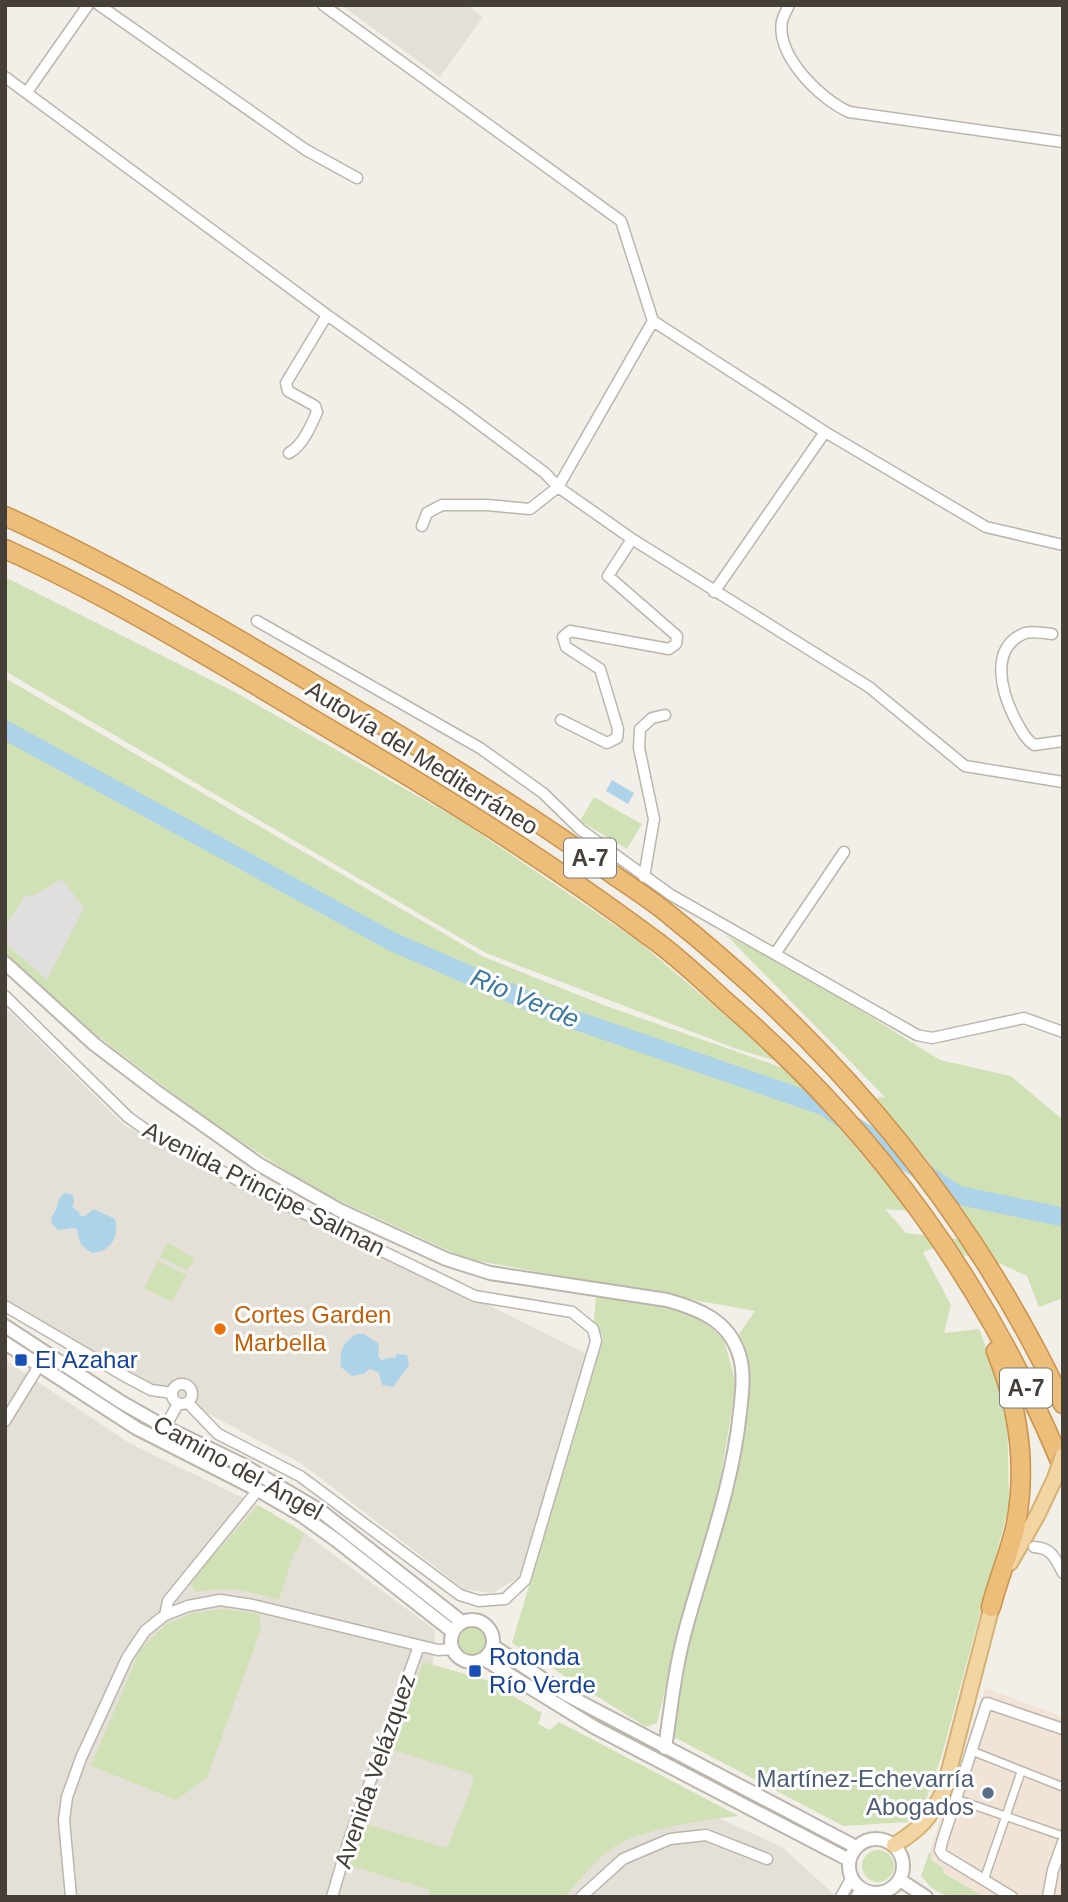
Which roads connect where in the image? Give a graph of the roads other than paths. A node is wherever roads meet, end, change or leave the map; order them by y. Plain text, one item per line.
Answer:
1 (88, 5) edge
2 (99, 5) edge
3 (323, 5) edge
4 (789, 5) edge
5 (5, 77) edge
6 (27, 92) junction
7 (1063, 142) edge
8 (357, 178) dead end
9 (327, 315) junction
10 (653, 321) junction
11 (825, 432) junction
12 (289, 453) dead end
13 (558, 487) junction
14 (5, 516) edge
15 (422, 526) dead end
16 (632, 539) junction
17 (1063, 545) edge
18 (5, 549) edge
19 (714, 592) junction
20 (257, 621) dead end
21 (1052, 634) dead end
22 (665, 715) dead end
23 (561, 720) dead end
24 (1063, 741) edge
25 (1063, 782) edge
26 (844, 852) dead end
27 (644, 877) junction
28 (775, 954) junction
29 (5, 963) edge
30 (5, 996) edge
31 (1063, 1032) edge
32 (5, 1306) edge
33 (985, 1310) junction
34 (5, 1326) edge
35 (5, 1343) edge
36 (40, 1364) junction
37 (172, 1393) junction
38 (183, 1404) junction
39 (1063, 1404) edge
40 (5, 1421) edge
41 (165, 1427) junction
42 (1063, 1455) edge
43 (1059, 1473) edge
44 (258, 1490) junction
45 (1034, 1547) dead end
46 (1063, 1573) edge
47 (991, 1607) junction
48 (165, 1615) junction
49 (457, 1627) junction
50 (419, 1646) junction
51 (493, 1646) junction
52 (453, 1649) junction
53 (484, 1659) junction
54 (1063, 1729) edge
55 (665, 1748) junction
56 (972, 1751) junction
57 (1021, 1772) junction
58 (1063, 1787) edge
59 (956, 1799) junction
60 (1006, 1816) junction
61 (1063, 1836) edge
62 (1063, 1842) edge
63 (894, 1845) junction
64 (856, 1847) junction
65 (767, 1859) dead end
66 (849, 1860) junction
67 (852, 1880) junction
68 (900, 1880) junction
69 (984, 1880) junction
70 (858, 1893) edge
71 (71, 1897) edge
72 (332, 1897) edge
73 (581, 1897) edge
74 (841, 1897) edge
75 (926, 1897) edge
76 (1012, 1897) edge
77 (1048, 1897) edge

1 - 6 street
2 - 8 street
3 - 10 street
4 - 7 street
5 - 6 street
6 - 9 street
9 - 12 street
9 - 13 street
10 - 11 street
10 - 13 street
11 - 17 street
11 - 19 street
13 - 15 street
13 - 16 street
14 - 39 highway, Autovía del Mediterráneo / A-7
16 - 19 street
16 - 23 street
18 - 33 highway, Autovía del Mediterráneo / A-7
19 - 25 street
20 - 27 street
21 - 24 street
22 - 27 street
26 - 28 street
27 - 28 street
28 - 31 street
29 - 55 street
30 - 38 street, Avenida Principe Salman
32 - 37 street
33 - 43 highway, Autovía del Mediterráneo / A-7
33 - 47 highway
34 - 41 street, Camino del Ángel
35 - 36 street, Camino del Ángel
36 - 40 street
36 - 44 street, Camino del Ángel
37 - 38 street
37 - 38 street
38 - 41 street
41 - 49 street, Camino del Ángel
42 - 43 main road, bridge
43 - 47 main road
44 - 48 street
44 - 49 street, Camino del Ángel
45 - 46 street
47 - 63 main road
48 - 50 street
48 - 71 street
49 - 51 street
49 - 52 street
50 - 52 street
50 - 72 street, Avenida Velázquez
51 - 53 street
51 - 55 street
52 - 53 street
53 - 66 street
54 - 56 street
55 - 64 street
56 - 57 street
56 - 59 street
57 - 58 street
57 - 60 street
59 - 60 street
59 - 69 street
60 - 61 street
60 - 69 street
62 - 77 street
63 - 64 street
63 - 68 street
64 - 66 street
65 - 73 street
66 - 67 street
67 - 70 street
67 - 74 street
68 - 70 street
68 - 75 street
69 - 76 street

